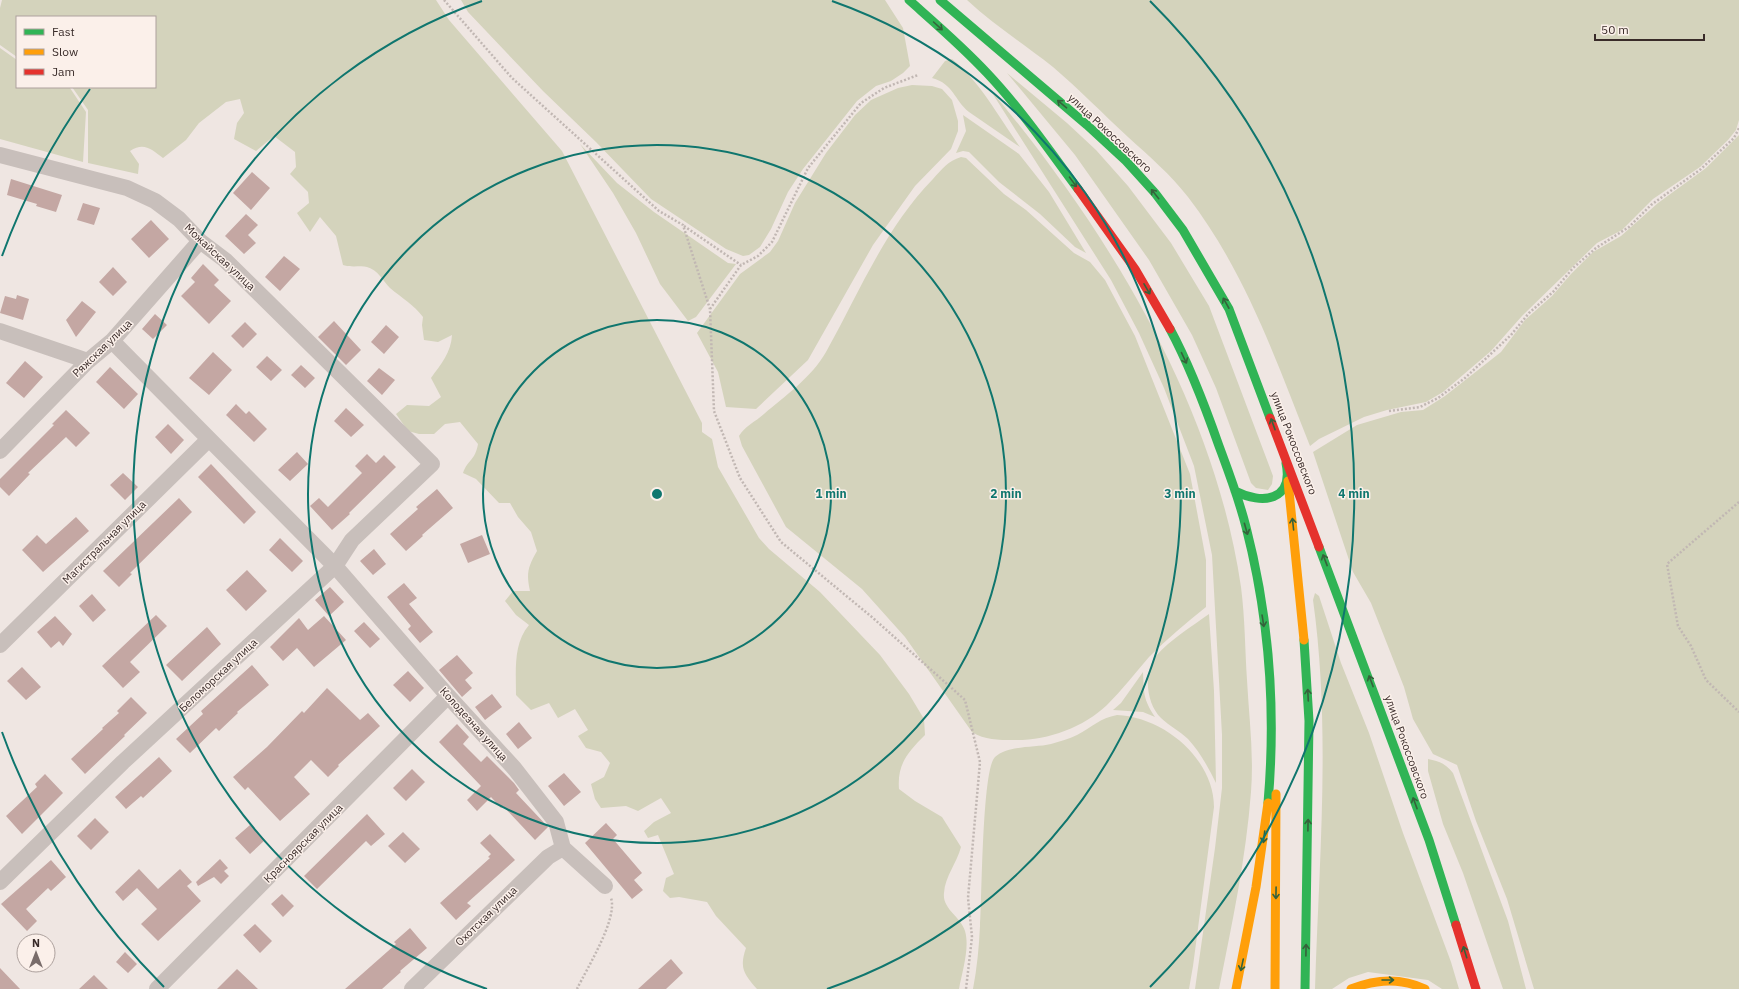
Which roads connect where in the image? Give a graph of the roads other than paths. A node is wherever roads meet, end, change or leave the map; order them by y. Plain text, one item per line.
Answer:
1 (909, 0) edge
2 (940, 0) edge
3 (0, 155) edge
4 (200, 241) junction
5 (0, 331) edge
6 (112, 341) junction
7 (88, 361) junction
8 (208, 440) junction
9 (0, 451) edge
10 (1286, 461) junction
11 (432, 464) joint
12 (1288, 481) junction
13 (1235, 492) junction
14 (335, 566) junction
15 (0, 645) edge
16 (448, 696) junction
17 (1271, 715) junction
18 (563, 848) junction
19 (0, 882) edge
20 (605, 886) road end
21 (157, 989) edge
22 (412, 989) edge
23 (1236, 989) edge
24 (1275, 989) edge
25 (1305, 989) edge
26 (1351, 989) edge
27 (1425, 989) edge
28 (1476, 989) edge

1 -> 13 main road
10 -> 2 main road, улица Рокоссовского
3 - 4 street, Можайская улица
4 - 6 street, Ряжская улица
4 - 11 street, Можайская улица
5 - 7 street
6 - 7 street, Ряжская улица
6 - 8 street, Колодезная улица
7 - 9 street, Ряжская улица
8 - 14 street, Колодезная улица
8 - 15 street, Магистральная улица
10 - 12 main road
28 -> 10 main road, улица Рокоссовского
11 - 14 street, Беломорская улица
12 - 13 main road
25 -> 12 main road
13 -> 17 main road
14 - 16 street, Колодезная улица
14 - 19 street, Беломорская улица
16 - 18 street, Колодезная улица
16 - 21 street, Красноярская улица
17 -> 23 main road
17 -> 24 main road
18 - 20 street
18 - 22 street, Охотская улица
26 -> 27 main road

